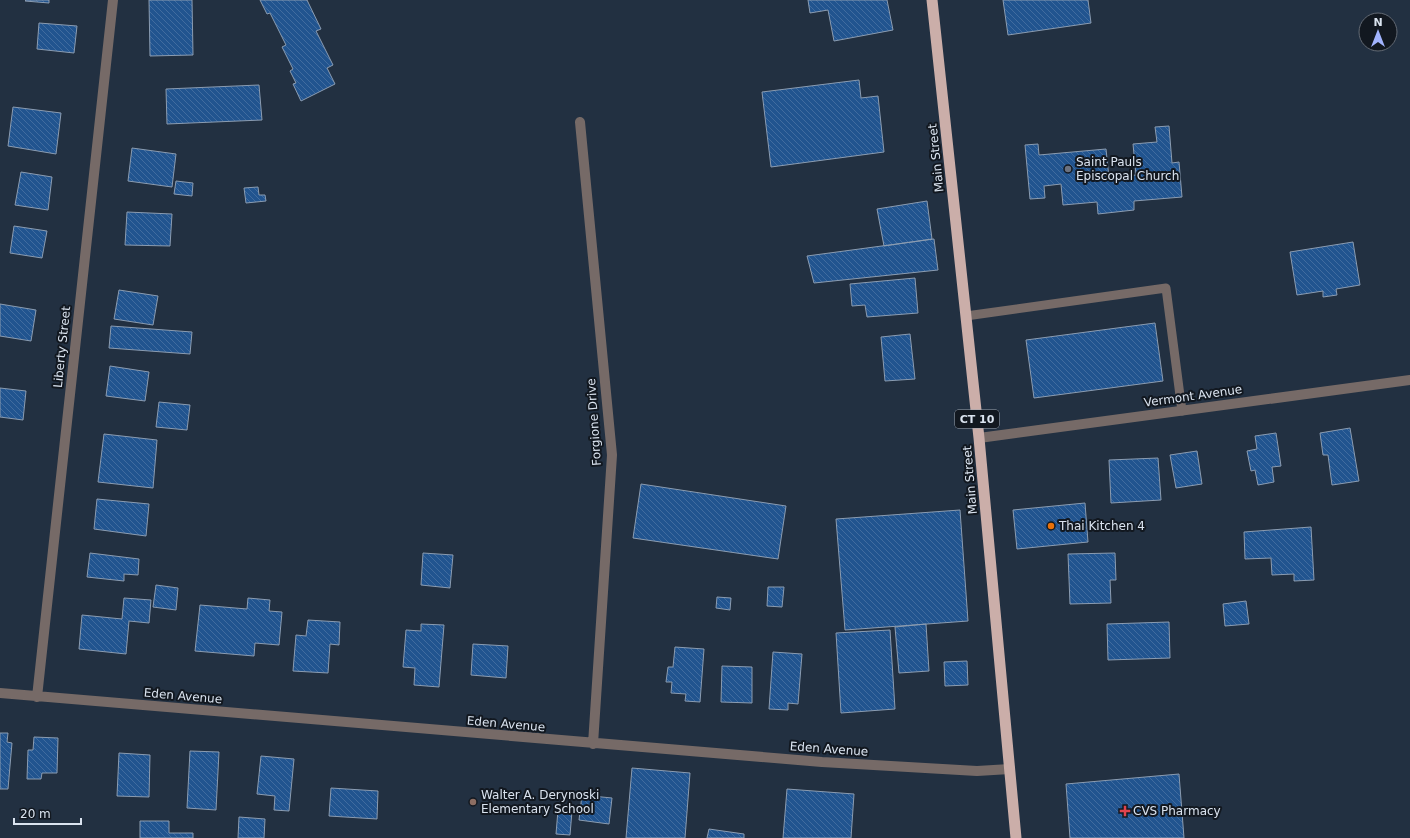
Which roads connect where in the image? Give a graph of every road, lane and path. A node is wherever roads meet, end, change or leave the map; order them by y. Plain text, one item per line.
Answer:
1 (113, 0) edge
2 (932, 0) edge
3 (580, 122) dead end
4 (966, 316) junction
5 (1410, 380) edge
6 (1182, 411) junction
7 (979, 438) junction
8 (0, 693) edge
9 (37, 697) junction
10 (592, 744) junction
11 (1010, 770) junction
12 (1016, 838) edge

1 - 9 street, Liberty Street
2 - 4 highway, Main Street / CT 10
3 - 10 street, Forgione Drive
4 - 6 lane
4 - 7 highway, Main Street / CT 10
5 - 6 street, Vermont Avenue
6 - 7 street, Vermont Avenue
7 - 11 highway, Main Street / CT 10
8 - 9 street, Eden Avenue
9 - 10 street, Eden Avenue
10 - 11 street, Eden Avenue
11 - 12 highway, Main Street / CT 10

